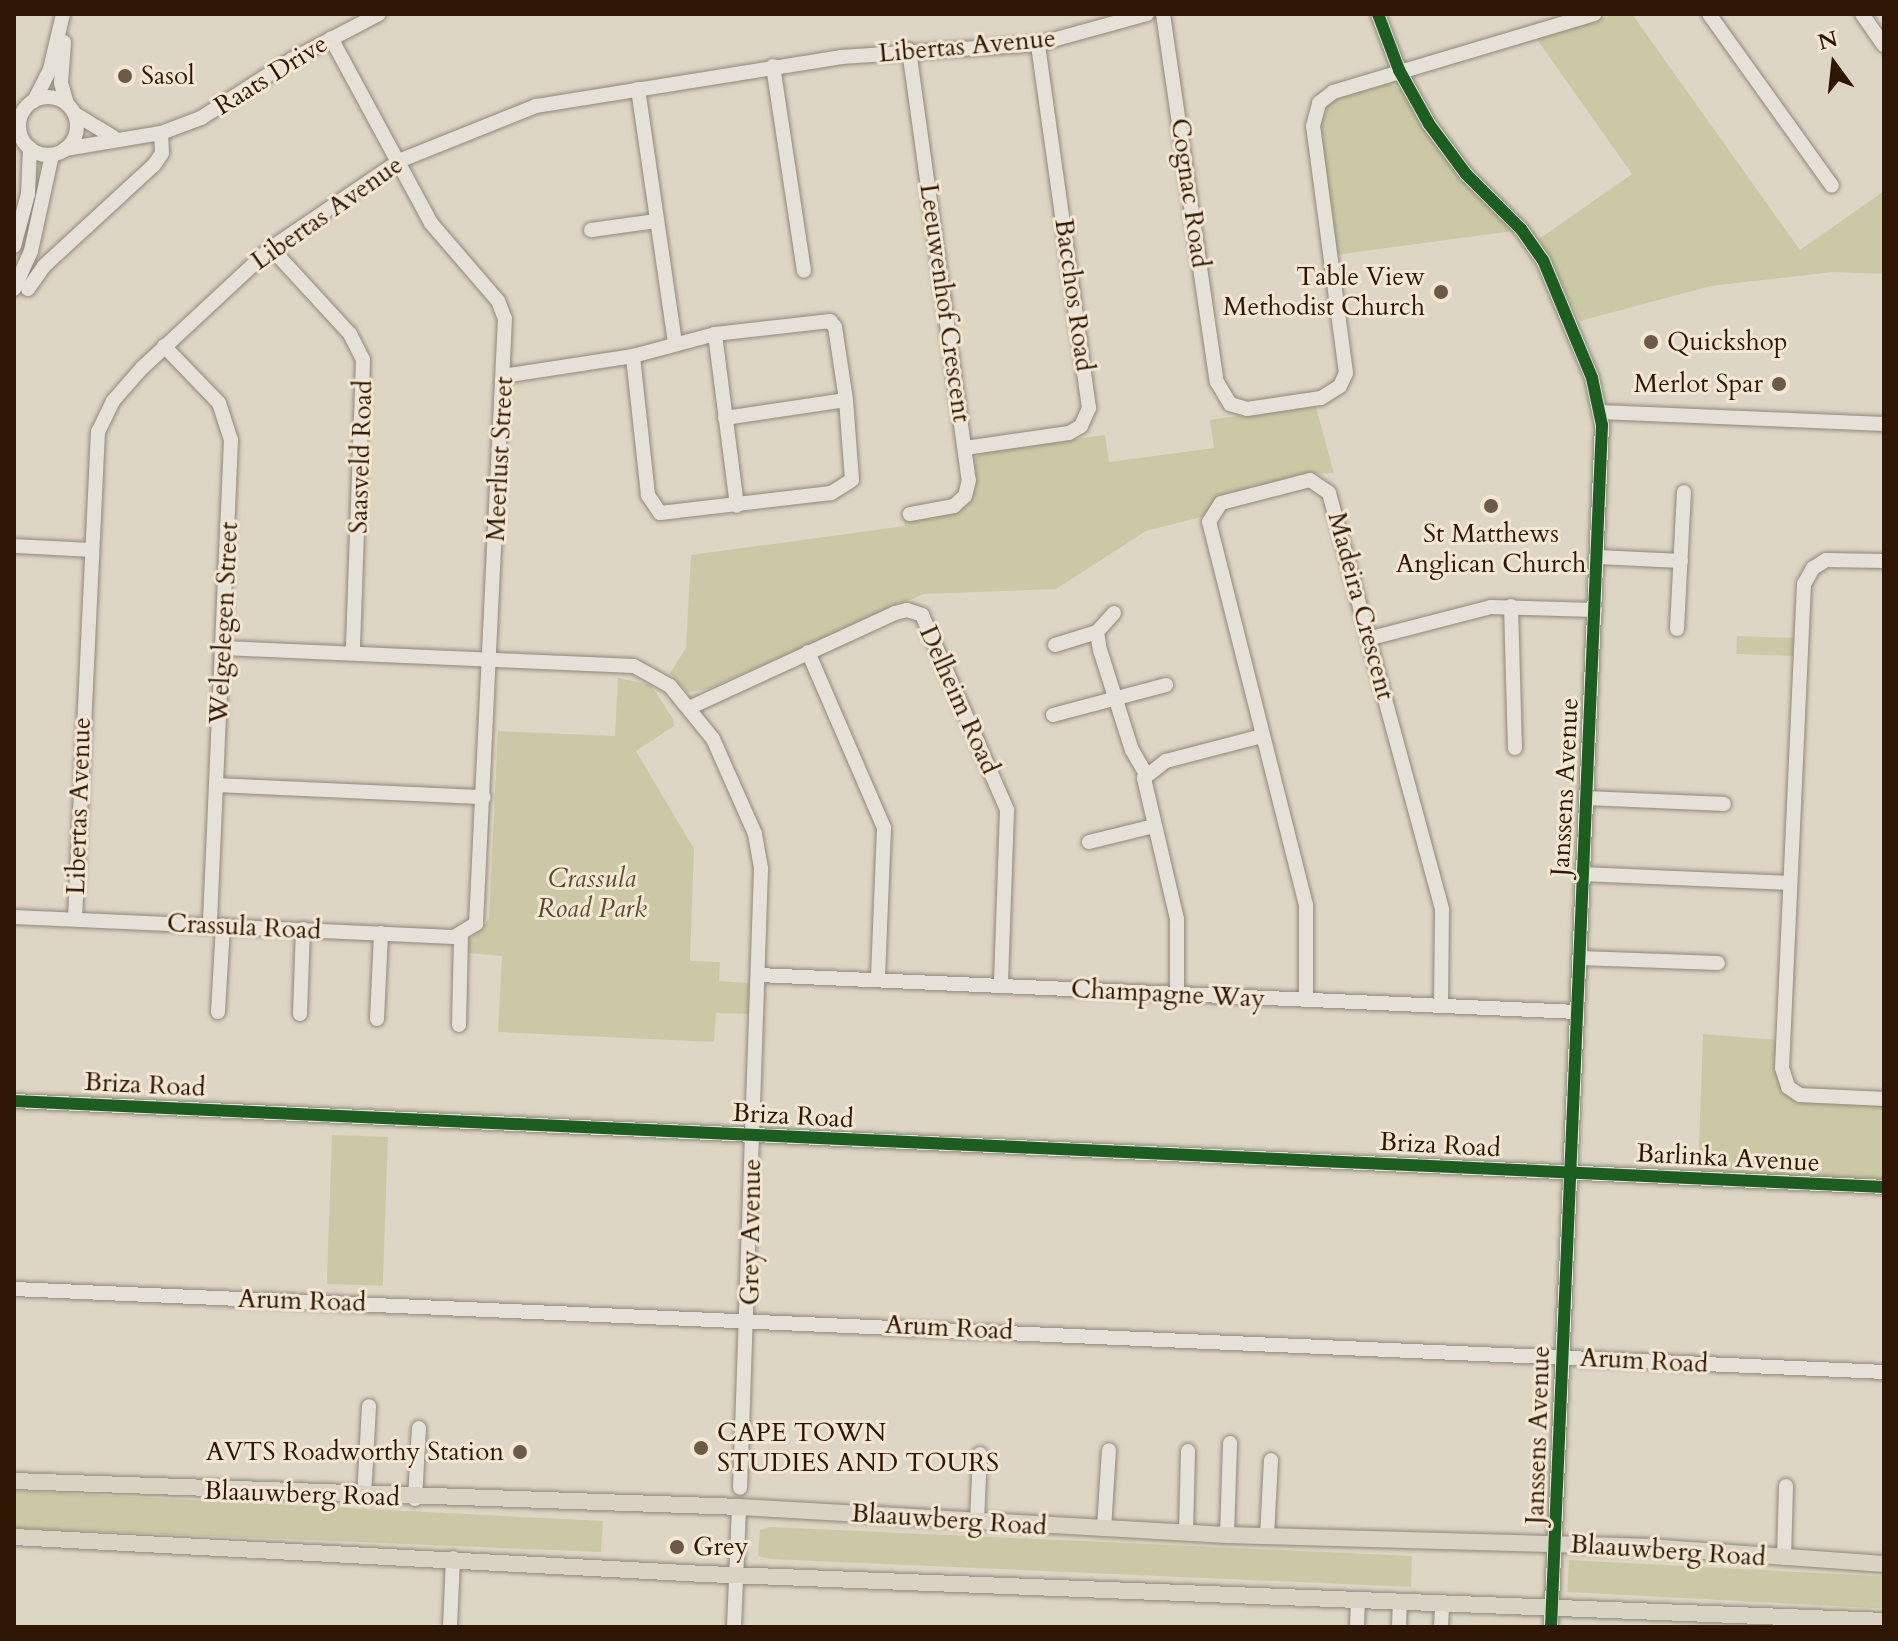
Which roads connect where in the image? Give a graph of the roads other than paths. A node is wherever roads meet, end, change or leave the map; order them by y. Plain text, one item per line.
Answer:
1 (64, 14) edge
2 (379, 14) edge
3 (1147, 14) edge
4 (1163, 14) edge
5 (1378, 14) edge
6 (1595, 14) edge
7 (1709, 14) edge
8 (1862, 14) edge
9 (331, 38) junction
10 (1038, 44) junction
11 (1884, 45) edge
12 (909, 50) junction
13 (773, 66) junction
14 (1399, 70) junction
15 (638, 89) junction
16 (24, 107) edge
17 (71, 109) junction
18 (17, 133) edge
19 (161, 133) junction
20 (113, 137) junction
21 (30, 148) junction
22 (59, 152) junction
23 (399, 161) junction
24 (1832, 186) dead end
25 (656, 221) junction
26 (591, 230) dead end
27 (14, 246) edge
28 (271, 248) junction
29 (804, 271) dead end
30 (21, 289) edge
31 (715, 334) junction
32 (675, 343) junction
33 (164, 346) junction
34 (633, 356) junction
35 (503, 376) junction
36 (846, 400) junction
37 (1601, 412) junction
38 (725, 418) junction
39 (1884, 424) edge
40 (965, 448) junction
41 (1684, 492) dead end
42 (737, 506) junction
43 (910, 514) dead end
44 (14, 546) edge
45 (90, 550) junction
46 (1598, 557) junction
47 (1681, 561) junction
48 (1884, 561) edge
49 (1511, 606) junction
50 (1595, 610) junction
51 (1114, 613) dead end
52 (1677, 629) dead end
53 (1097, 632) junction
54 (1371, 638) junction
55 (1055, 645) dead end
56 (223, 648) junction
57 (353, 652) junction
58 (808, 652) junction
59 (490, 659) junction
60 (1166, 685) dead end
61 (1118, 698) junction
62 (691, 707) junction
63 (1053, 715) dead end
64 (1262, 736) junction
65 (1515, 748) dead end
66 (1143, 771) junction
67 (217, 785) junction
68 (484, 797) junction
69 (1587, 798) junction
70 (1724, 804) dead end
71 (1154, 826) junction
72 (1089, 842) dead end
73 (1583, 874) junction
74 (1790, 883) junction
75 (14, 917) edge
76 (75, 919) junction
77 (217, 925) junction
78 (303, 929) junction
79 (467, 932) junction
80 (381, 933) junction
81 (1580, 958) junction
82 (1718, 963) dead end
83 (759, 975) junction
84 (878, 980) junction
85 (1001, 986) junction
86 (1177, 994) junction
87 (1306, 1000) junction
88 (1441, 1006) junction
89 (218, 1012) dead end
90 (1577, 1012) junction
91 (300, 1014) dead end
92 (377, 1019) dead end
93 (459, 1025) dead end
94 (1884, 1099) edge
95 (14, 1101) edge
96 (753, 1136) junction
97 (1569, 1173) junction
98 (1884, 1187) edge
99 (14, 1289) edge
100 (749, 1319) junction
101 (1562, 1357) junction
102 (1884, 1372) edge
103 (369, 1406) dead end
104 (419, 1428) dead end
105 (1230, 1443) dead end
106 (1109, 1450) dead end
107 (1188, 1451) dead end
108 (980, 1454) dead end
109 (1271, 1460) dead end
110 (14, 1481) edge
111 (1786, 1486) dead end
112 (740, 1488) dead end
113 (364, 1496) junction
114 (415, 1499) junction
115 (739, 1507) junction
116 (977, 1522) junction
117 (1104, 1529) junction
118 (1186, 1533) junction
119 (1227, 1535) junction
120 (1267, 1536) junction
121 (14, 1537) edge
122 (1556, 1544) junction
123 (453, 1558) junction
124 (1784, 1558) junction
125 (1884, 1564) edge
126 (736, 1576) junction
127 (1358, 1600) junction
128 (1400, 1602) junction
129 (1442, 1605) junction
130 (1552, 1619) edge
131 (1674, 1621) edge
132 (1884, 1621) edge
133 (450, 1627) edge
134 (734, 1627) edge
135 (1357, 1627) edge
136 (1399, 1627) edge
137 (1441, 1627) edge

1 - 16 street
1 - 17 street
2 - 9 street, Raats Drive
3 - 10 street, Libertas Avenue
4 - 14 street, Cognac Road
5 - 14 street, Janssens Avenue
6 - 14 street
7 - 24 street
8 - 11 street
9 - 19 street, Raats Drive
9 - 23 street, Meerlust Street
10 - 12 street, Libertas Avenue
10 - 40 street, Bacchos Road
12 - 13 street, Libertas Avenue
12 - 40 street, Leeuwenhof Crescent
13 - 15 street, Libertas Avenue
13 - 29 street
14 - 37 street, Janssens Avenue
15 - 23 street, Libertas Avenue
15 - 25 street
16 - 17 street
16 - 18 street
17 - 20 street
17 - 22 street
18 - 21 street
19 - 20 street, Raats Drive
19 - 30 street
20 - 22 street, Raats Drive
21 - 22 street
21 - 27 street
22 - 30 street
23 - 28 street, Libertas Avenue
23 - 35 street, Meerlust Street
25 - 26 street
25 - 32 street
28 - 33 street, Libertas Avenue
28 - 57 street, Saasveld Road
31 - 32 street
31 - 36 street
31 - 38 street
32 - 34 street
33 - 45 street, Libertas Avenue
33 - 56 street, Welgelegen Street
34 - 35 street
34 - 42 street
35 - 59 street, Meerlust Street
36 - 38 street
36 - 42 street
37 - 39 street
37 - 46 street, Janssens Avenue
38 - 42 street
40 - 43 street, Leeuwenhof Crescent
41 - 47 street
44 - 45 street
45 - 76 street, Libertas Avenue
46 - 47 street
46 - 50 street, Janssens Avenue
47 - 52 street
48 - 74 street
49 - 50 street
49 - 54 street
49 - 65 street
50 - 69 street, Janssens Avenue
51 - 53 street
53 - 55 street
53 - 61 street
54 - 64 street, Madeira Crescent
54 - 88 street, Madeira Crescent
56 - 57 street, Grey Avenue
56 - 67 street, Welgelegen Street
57 - 59 street, Grey Avenue
58 - 62 street, Delheim Road
58 - 84 street
58 - 85 street, Delheim Road
59 - 62 street, Grey Avenue
59 - 68 street, Meerlust Street
60 - 61 street
61 - 63 street
61 - 66 street
62 - 83 street, Grey Avenue
64 - 66 street
64 - 87 street, Madeira Crescent
66 - 71 street
67 - 68 street
67 - 77 street, Welgelegen Street
68 - 79 street, Meerlust Street
69 - 70 street
69 - 73 street, Janssens Avenue
71 - 72 street
71 - 86 street
73 - 74 street
73 - 81 street, Janssens Avenue
74 - 94 street
75 - 76 street, Crassula Road
76 - 77 street, Crassula Road
77 - 78 street, Crassula Road
77 - 89 street, Welgelegen Street
78 - 80 street, Crassula Road
78 - 91 street
79 - 80 street, Crassula Road
79 - 93 street, Meerlust Street
80 - 92 street
81 - 82 street
81 - 90 street, Janssens Avenue
83 - 84 street, Champagne Way
83 - 96 street, Grey Avenue
84 - 85 street, Champagne Way
85 - 86 street, Champagne Way
86 - 87 street, Champagne Way
87 - 88 street, Champagne Way
88 - 90 street, Champagne Way
90 - 97 street, Janssens Avenue
95 - 96 street, Briza Road
96 - 97 street, Briza Road
96 - 100 street, Grey Avenue
97 - 98 street, Barlinka Avenue
97 - 101 street, Janssens Avenue
99 - 100 street, Arum Road
100 - 101 street, Arum Road
100 - 112 street, Grey Avenue
101 - 102 street, Arum Road
101 - 122 street, Janssens Avenue
103 - 113 street
104 - 114 street
105 - 119 street
106 - 117 street
107 - 118 street
108 - 116 street
109 - 120 street
110 - 113 main road, Blaauwberg Road
111 - 124 street
113 - 114 main road, Blaauwberg Road
114 - 115 main road, Blaauwberg Road
115 - 116 main road, Blaauwberg Road
115 - 126 street
116 - 117 main road, Blaauwberg Road
117 - 118 main road, Blaauwberg Road
118 - 119 main road, Blaauwberg Road
119 - 120 main road, Blaauwberg Road
120 - 122 main road, Blaauwberg Road
121 - 123 main road
122 - 124 main road, Blaauwberg Road
122 - 130 street, Janssens Avenue
123 - 126 main road
123 - 133 street
124 - 125 main road, Blaauwberg Road
126 - 127 main road
126 - 134 street
127 - 128 main road
127 - 135 street
128 - 129 main road
128 - 136 street
129 - 130 main road
129 - 137 street
130 - 131 main road
131 - 132 main road

